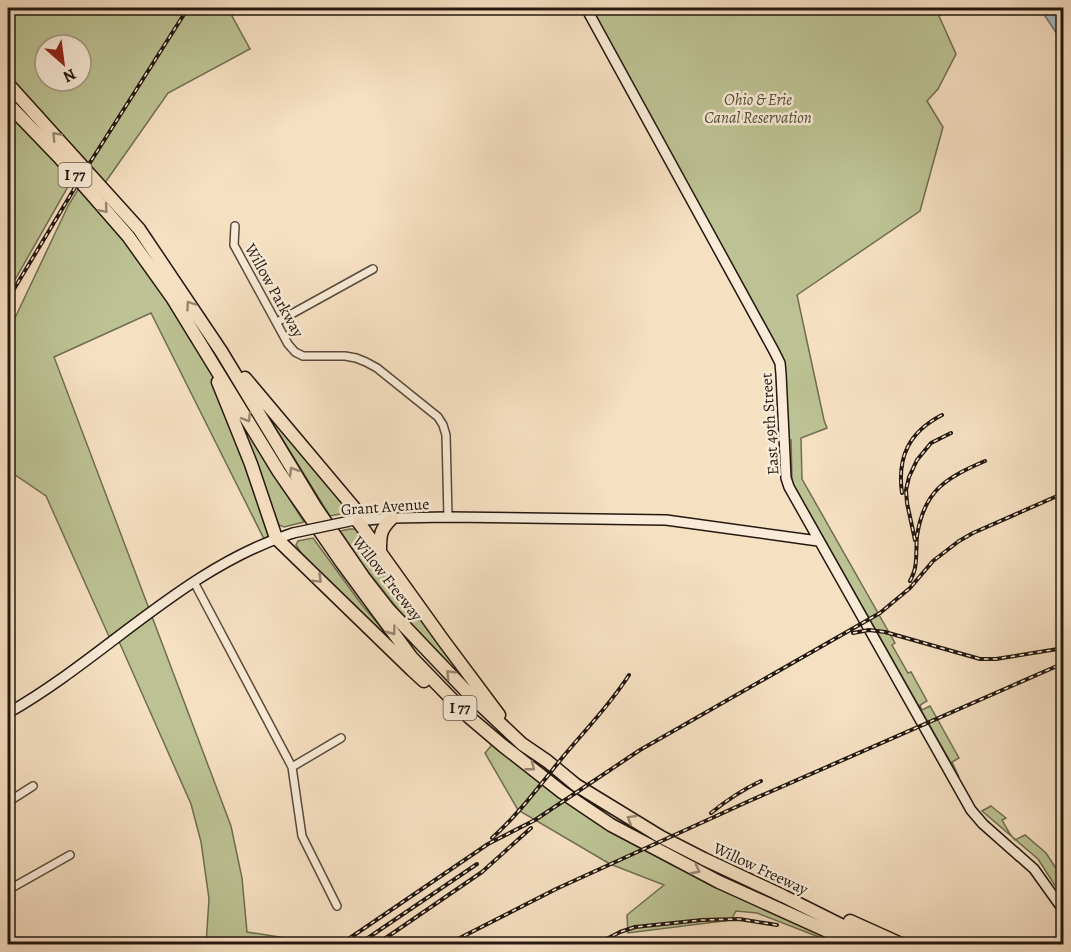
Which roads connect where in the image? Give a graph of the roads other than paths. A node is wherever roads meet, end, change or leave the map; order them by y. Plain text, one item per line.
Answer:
1 (589, 9) edge
2 (8, 84) edge
3 (8, 104) edge
4 (235, 226) dead end
5 (372, 269) dead end
6 (277, 322) junction
7 (206, 350) junction
8 (221, 351) junction
9 (447, 517) junction
10 (392, 518) junction
11 (354, 521) junction
12 (276, 538) junction
13 (818, 541) junction
14 (380, 551) junction
15 (194, 582) junction
16 (8, 713) edge
17 (469, 717) junction
18 (341, 738) dead end
19 (522, 744) junction
20 (292, 767) junction
21 (33, 786) dead end
22 (8, 802) edge
23 (70, 855) dead end
24 (8, 890) edge
25 (783, 896) junction
26 (337, 906) dead end
27 (1064, 911) edge
28 (856, 945) edge
29 (879, 945) edge
30 (901, 945) edge

1 - 13 street, East 49th Street
8 -> 2 highway, Willow Freeway / I 77
3 -> 7 highway, Willow Freeway / I 77
4 - 6 street, Willow Parkway
5 - 6 street
6 - 9 street, Willow Parkway
7 - 12 highway
7 -> 17 highway, Willow Freeway / I 77
8 - 11 highway
19 -> 8 highway, Willow Freeway / I 77
9 - 10 street, Grant Avenue
9 - 13 street, Grant Avenue
10 - 11 street, Grant Avenue
10 - 14 highway
11 - 12 street, Grant Avenue, bridge
11 - 14 highway
12 - 15 street, Grant Avenue
12 -> 17 highway
13 - 27 street, East 49th Street
14 - 19 highway
15 - 16 street, Grant Avenue
15 - 20 street
17 -> 28 highway, Willow Freeway / I 77
18 - 20 street
25 -> 19 highway, Willow Freeway / I 77
20 - 26 street
21 - 22 street
23 - 24 street
25 - 29 highway, Willow Freeway / I 77
25 - 30 highway

